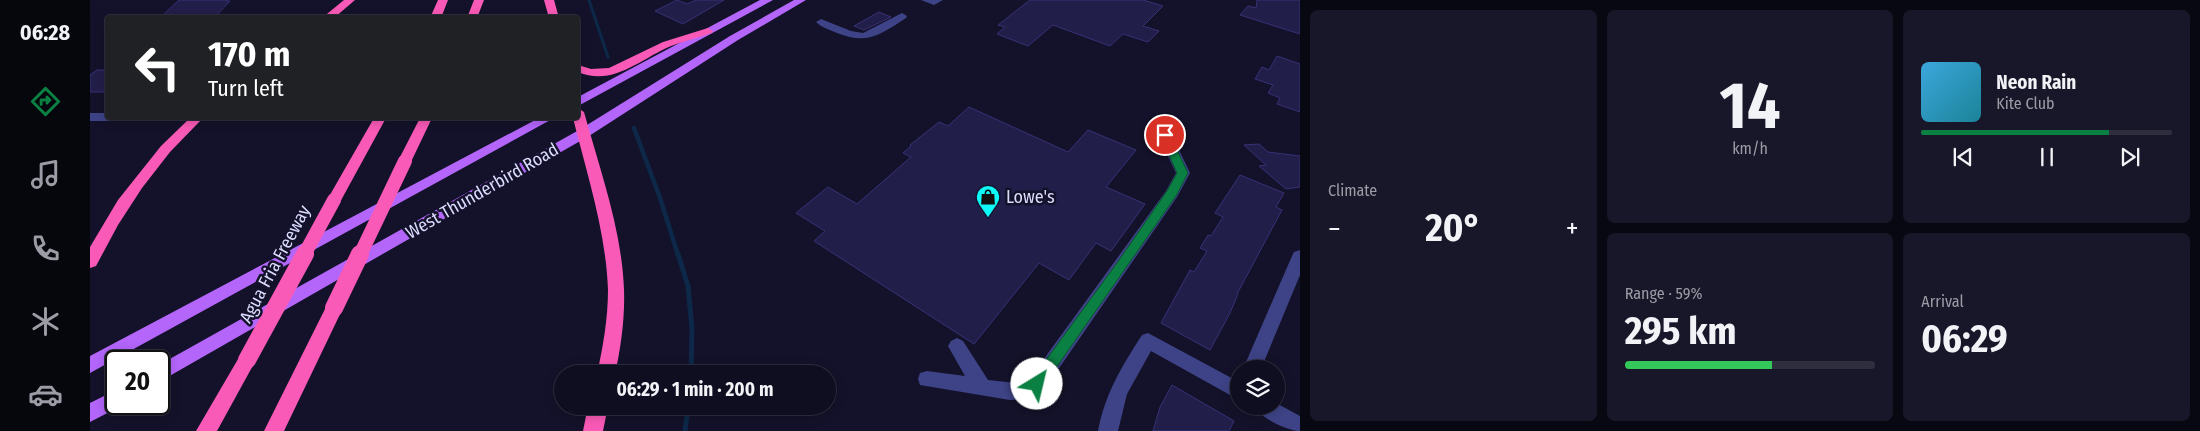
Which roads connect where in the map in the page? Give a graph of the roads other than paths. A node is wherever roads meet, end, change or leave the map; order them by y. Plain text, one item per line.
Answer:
1 (350, 0) edge
2 (443, 0) edge
3 (479, 0) edge
4 (549, 0) edge
5 (768, 0) edge
6 (801, 0) edge
7 (331, 15) edge
8 (436, 15) edge
9 (473, 15) edge
10 (553, 15) edge
11 (902, 16) dead end
12 (822, 22) dead end
13 (708, 32) junction
14 (580, 69) edge
15 (580, 101) edge
16 (90, 117) edge
17 (105, 117) edge
18 (580, 119) edge
19 (195, 120) edge
20 (379, 120) edge
21 (425, 120) edge
22 (544, 120) edge
23 (584, 133) junction
24 (1165, 135) dead end
25 (1300, 256) edge
26 (90, 262) edge
27 (957, 346) dead end
28 (1256, 360) edge
29 (90, 364) edge
30 (608, 365) edge
31 (170, 368) edge
32 (928, 379) dead end
33 (982, 387) junction
34 (1230, 387) edge
35 (105, 405) edge
36 (90, 414) edge
37 (596, 415) edge
38 (1280, 415) edge
39 (1300, 426) edge
40 (206, 431) edge
41 (274, 431) edge
42 (593, 431) edge
43 (1108, 431) edge

1 - 7 highway
2 - 8 highway
3 - 9 highway
4 - 10 highway
5 - 13 main road
6 - 23 main road, West Thunderbird Road
11 - 12 street
13 - 14 highway
13 - 15 main road
16 - 17 street
18 - 23 highway
19 - 26 highway
20 - 40 highway, Agua Fria Freeway, bridge
21 - 41 highway, bridge
22 - 29 main road, West Thunderbird Road
23 - 30 highway
23 - 31 main road, West Thunderbird Road
24 - 33 street
25 - 28 street
27 - 33 street
32 - 33 street
34 - 43 street
35 - 36 main road
37 - 42 highway
38 - 39 street

